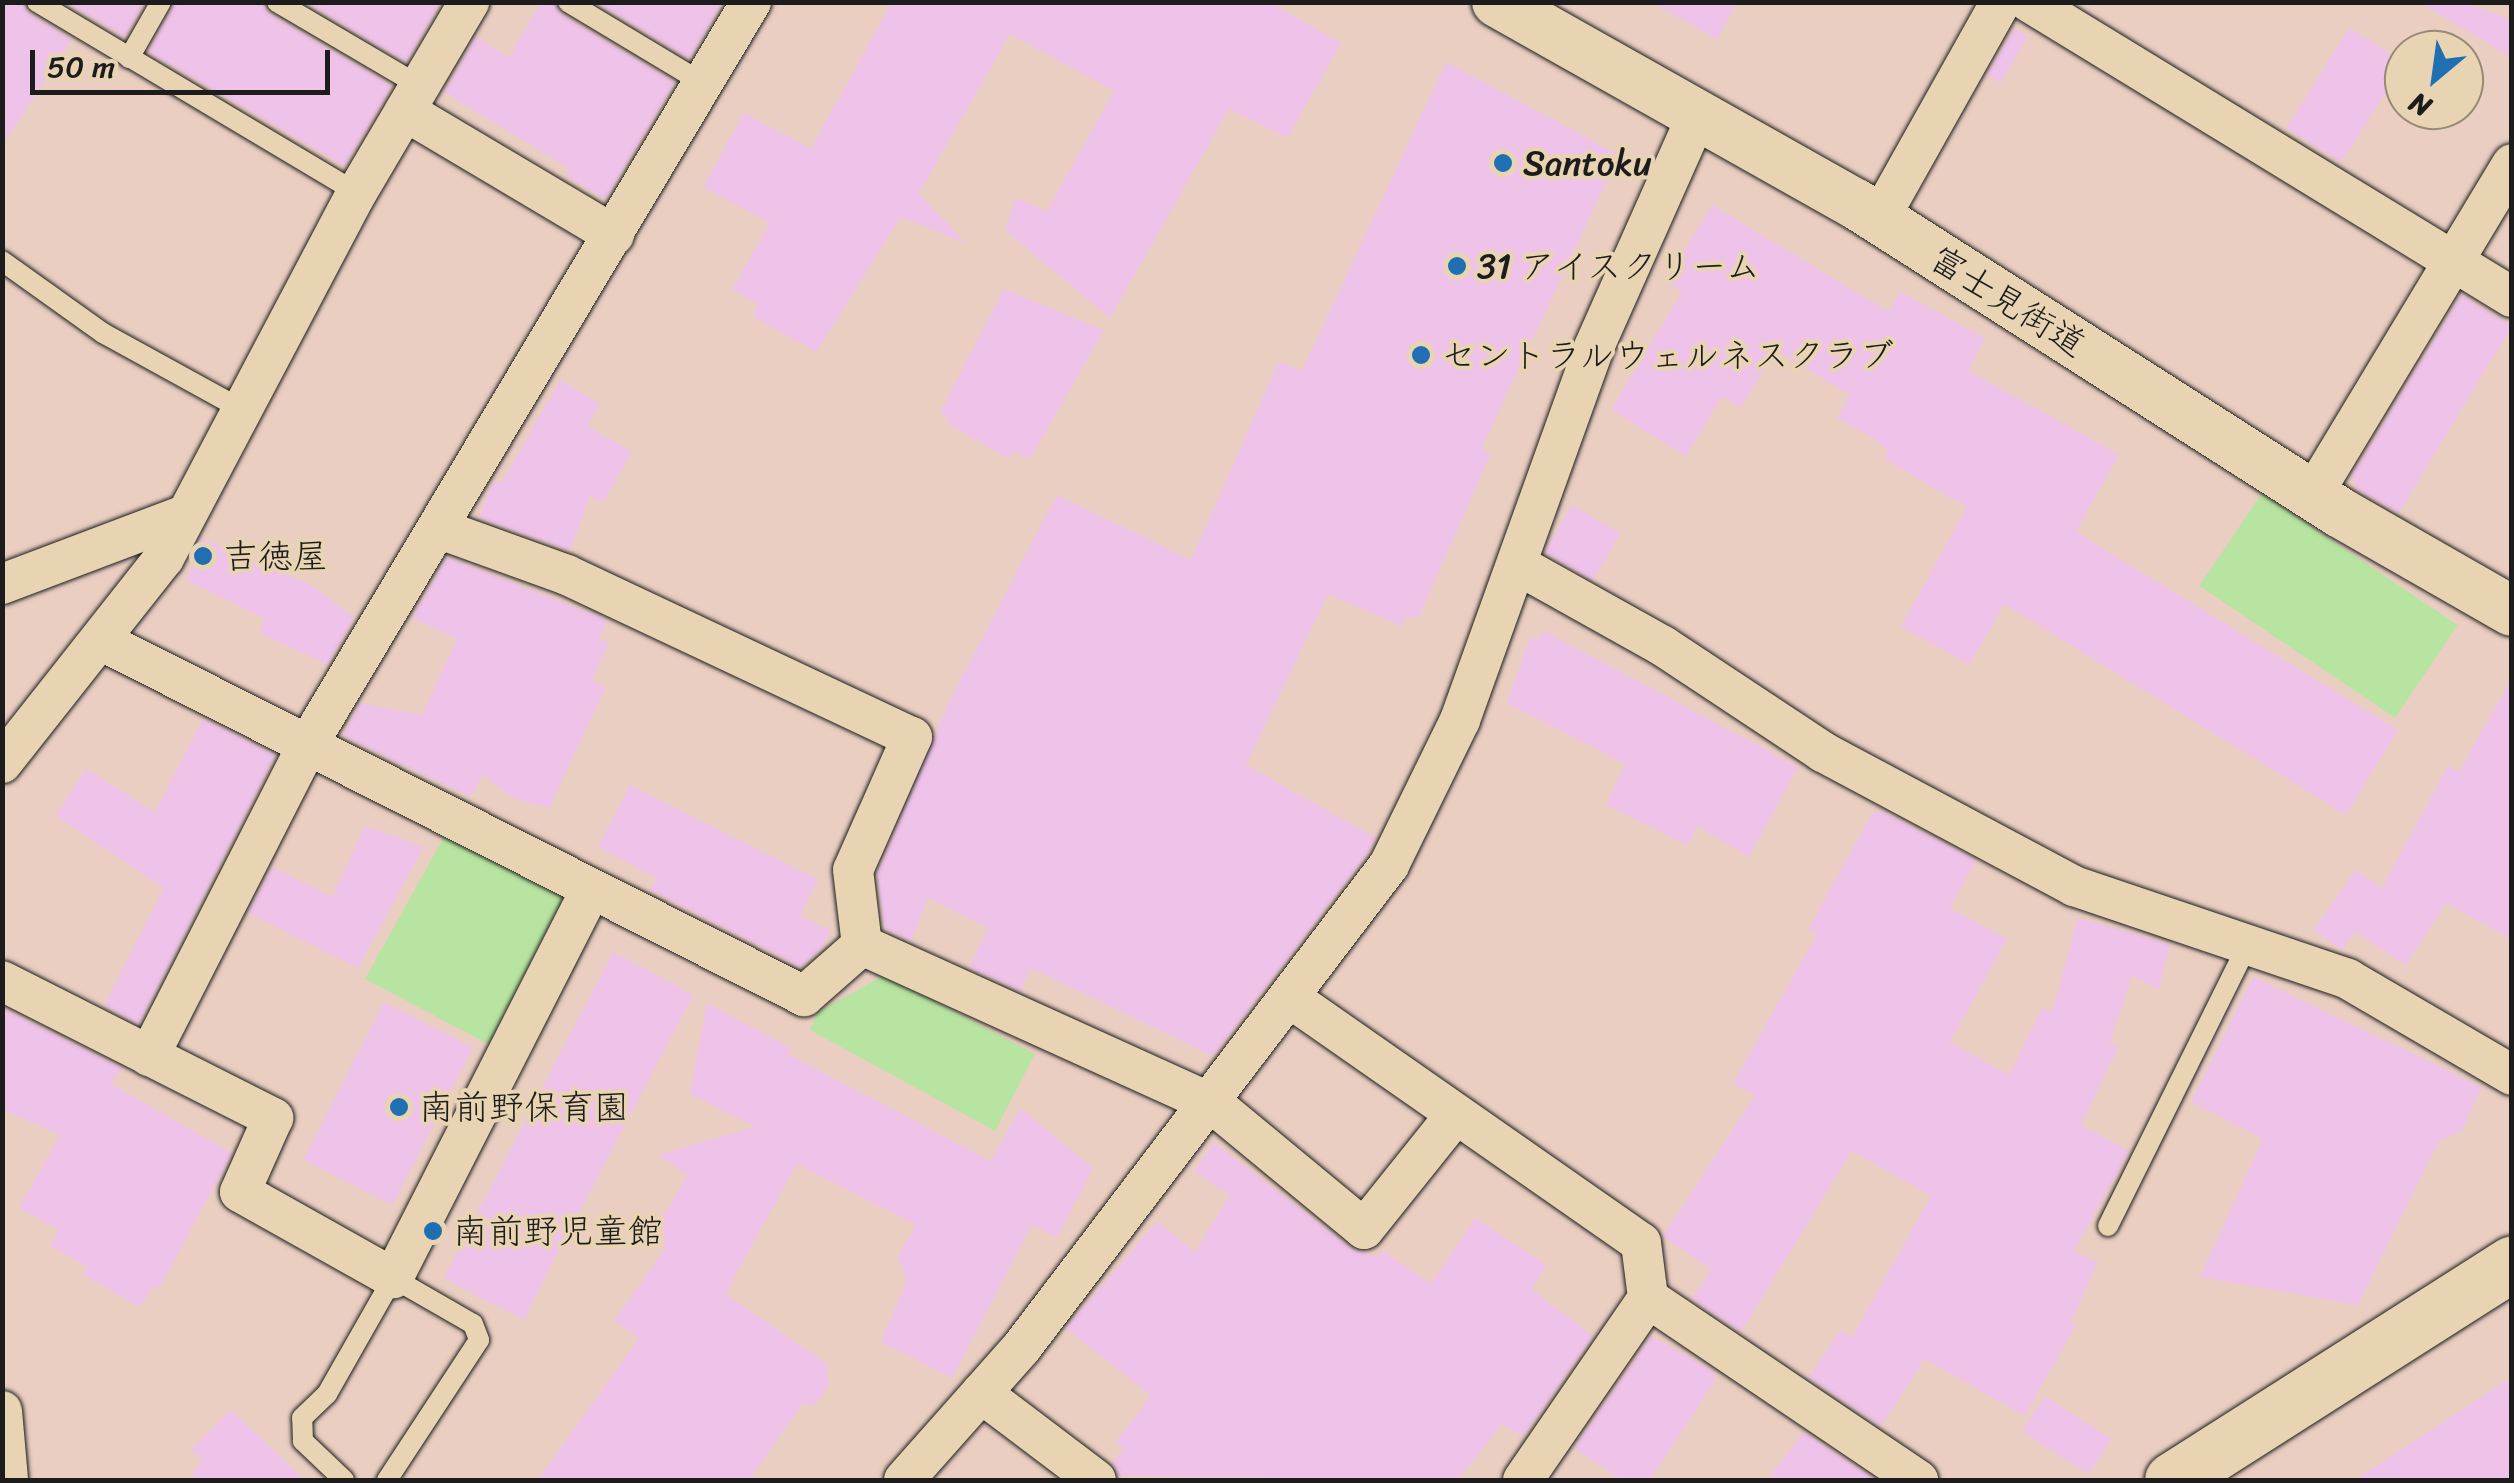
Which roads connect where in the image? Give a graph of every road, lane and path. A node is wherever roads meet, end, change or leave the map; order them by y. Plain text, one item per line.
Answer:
1 (38, 2) edge
2 (161, 2) edge
3 (277, 2) edge
4 (469, 2) edge
5 (568, 2) edge
6 (751, 2) edge
7 (1497, 2) edge
8 (2001, 2) edge
9 (2029, 2) edge
10 (129, 58) junction
11 (704, 83) junction
12 (412, 98) junction
13 (1698, 113) junction
14 (2512, 164) edge
15 (357, 193) junction
16 (1879, 219) junction
17 (614, 234) junction
18 (2456, 260) junction
19 (2, 262) edge
20 (2512, 297) edge
21 (244, 410) junction
22 (2313, 494) junction
23 (185, 515) junction
24 (440, 529) junction
25 (1518, 564) junction
26 (2, 584) edge
27 (2512, 611) edge
28 (100, 640) junction
29 (308, 744) junction
30 (2, 764) edge
31 (591, 888) junction
32 (2249, 942) junction
33 (862, 945) junction
34 (2, 981) edge
35 (1292, 1000) junction
36 (149, 1056) junction
37 (2512, 1075) edge
38 (1213, 1104) junction
39 (1456, 1114) junction
40 (2108, 1226) dead end
41 (2512, 1263) edge
42 (394, 1278) junction
43 (1648, 1298) junction
44 (981, 1393) junction
45 (2, 1411) edge
46 (8, 1480) edge
47 (344, 1480) edge
48 (387, 1480) edge
49 (904, 1480) edge
50 (1096, 1480) edge
51 (1523, 1480) edge
52 (1918, 1480) edge
53 (2172, 1480) edge

1 - 10 lane
2 - 10 lane
3 - 12 lane
4 - 12 street
5 - 11 lane
6 - 11 street
7 - 13 street, 富士見街道
8 - 16 street
9 - 18 street
10 - 15 lane
11 - 17 street
12 - 15 street
12 - 17 street
13 - 16 street, 富士見街道
13 - 25 street
14 - 18 street
15 - 21 street
16 - 22 street, 富士見街道
17 - 24 street
18 - 20 street
18 - 22 street
19 - 21 lane
21 - 23 street
22 - 27 street, 富士見街道
23 - 26 street
23 - 28 street
24 - 29 street
24 - 33 street
25 - 32 street
25 - 35 street
28 - 29 street
28 - 30 street
29 - 31 street
29 - 36 street
31 - 33 street
31 - 42 street
32 - 37 street
32 - 40 lane
33 - 38 street
34 - 36 street
35 - 38 street
35 - 39 street
36 - 42 street
38 - 39 street
38 - 44 street
39 - 43 street
41 - 53 main road
42 - 47 lane
42 - 48 lane
43 - 51 street
43 - 52 street
44 - 49 street
44 - 50 street
45 - 46 street

